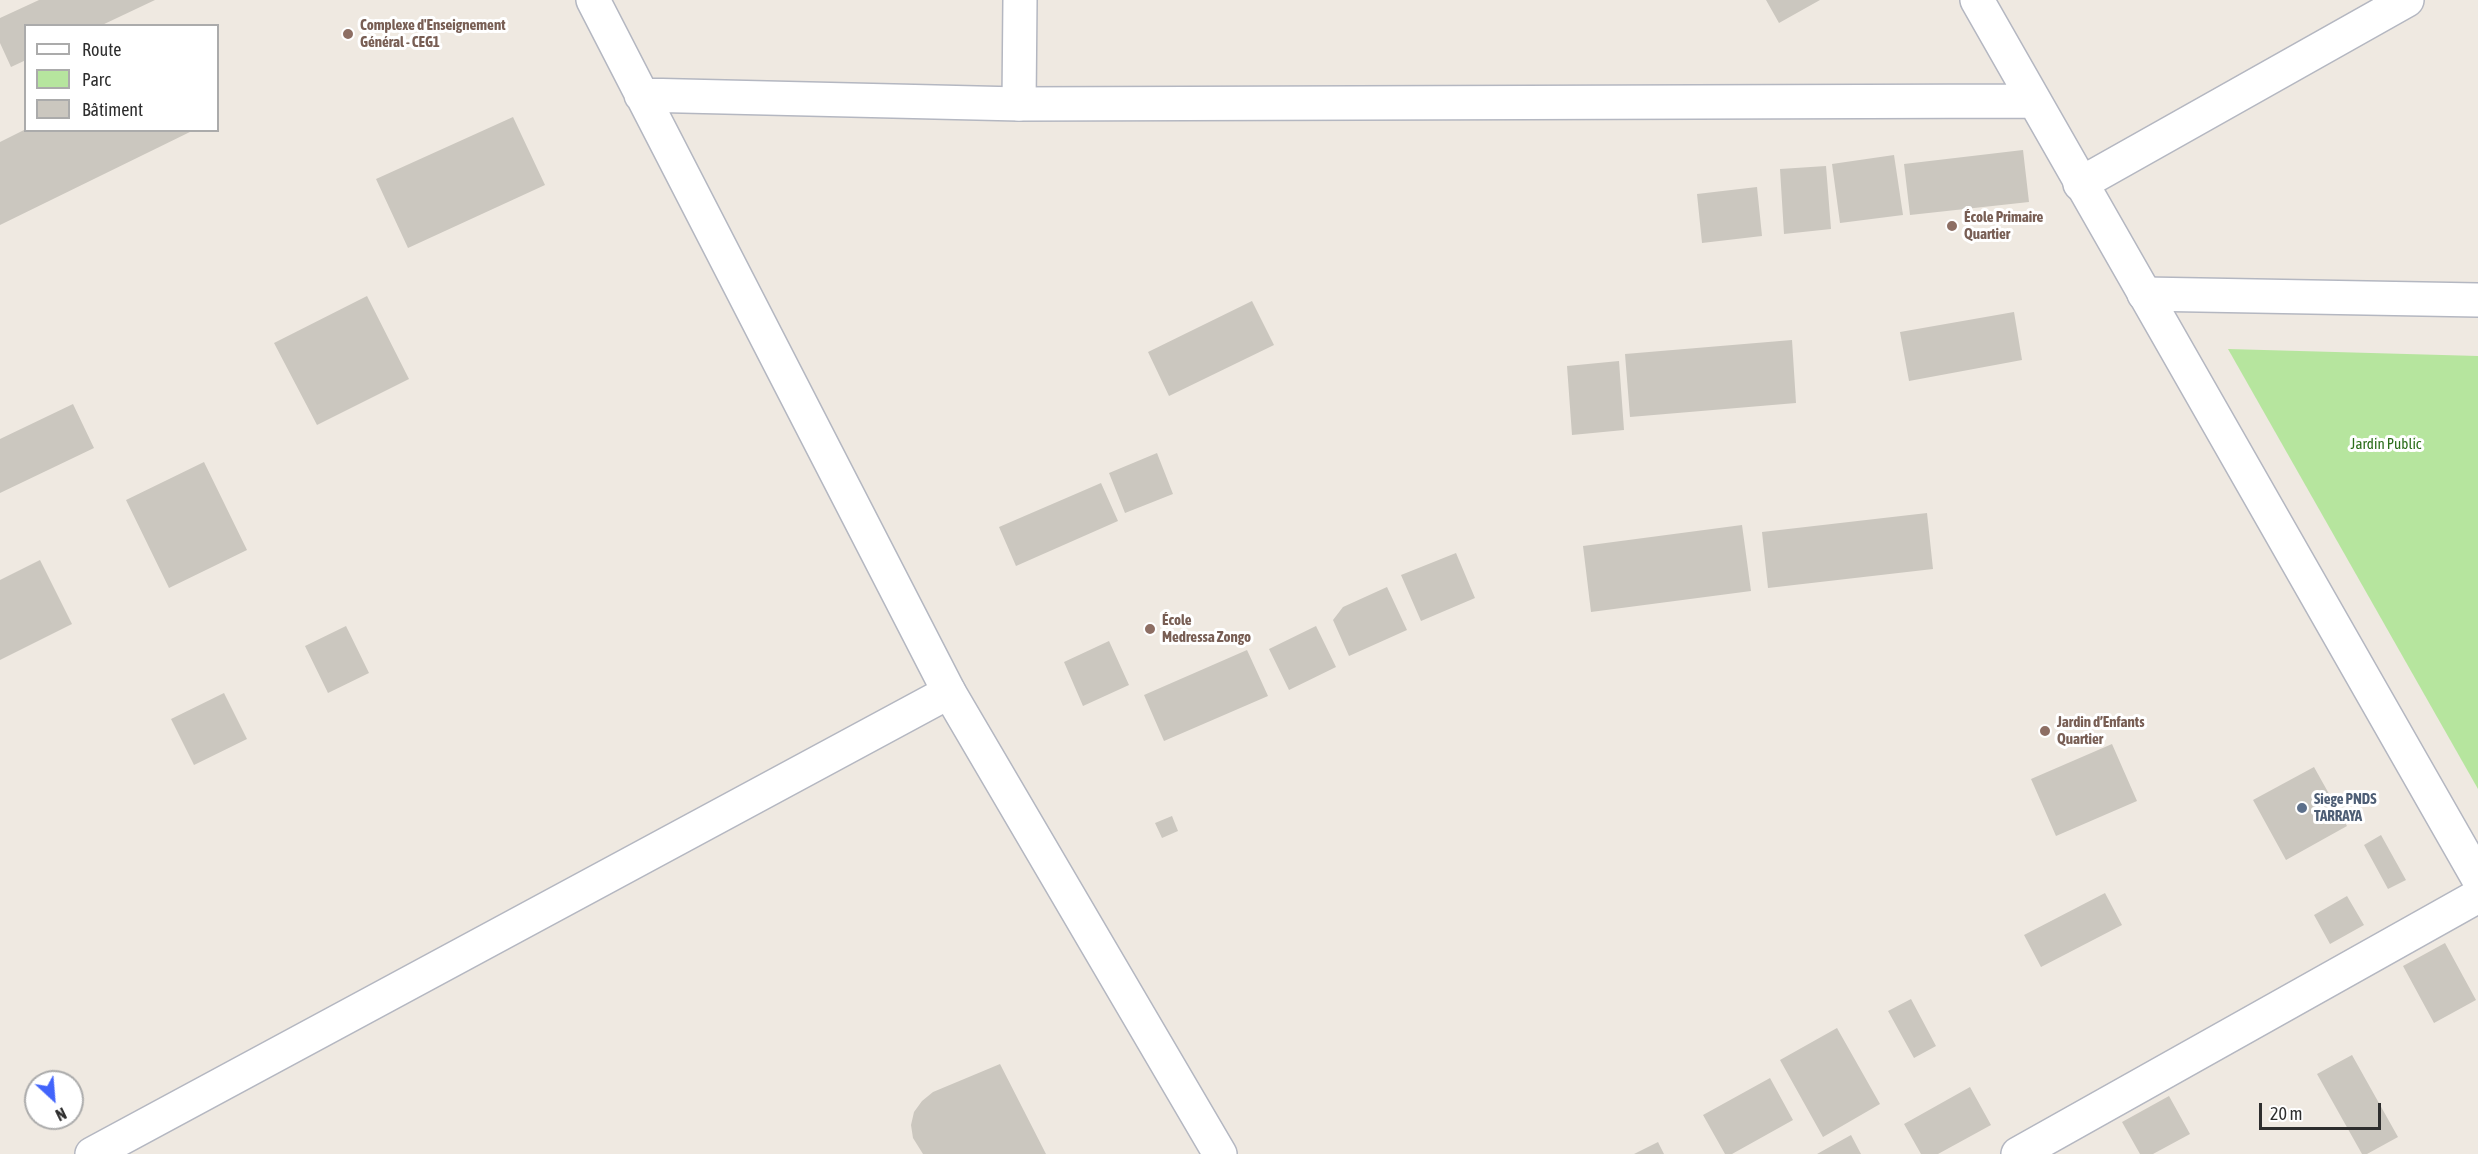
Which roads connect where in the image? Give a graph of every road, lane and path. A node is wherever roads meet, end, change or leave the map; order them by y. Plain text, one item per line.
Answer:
1 (594, 0) edge
2 (1020, 0) edge
3 (1977, 0) edge
4 (2408, 0) edge
5 (641, 95) junction
6 (2033, 101) junction
7 (1020, 104) junction
8 (2080, 184) junction
9 (2144, 294) junction
10 (2478, 300) edge
11 (949, 692) junction
12 (2478, 878) edge
13 (2478, 896) edge
14 (92, 1154) edge
15 (1220, 1154) edge
16 (2018, 1154) edge

1 - 5 street
2 - 7 street
3 - 6 street
4 - 8 street
5 - 7 street
5 - 11 street
6 - 7 street
6 - 8 street
8 - 9 street
9 - 10 street
9 - 12 street
11 - 14 street
11 - 15 street
13 - 16 street

